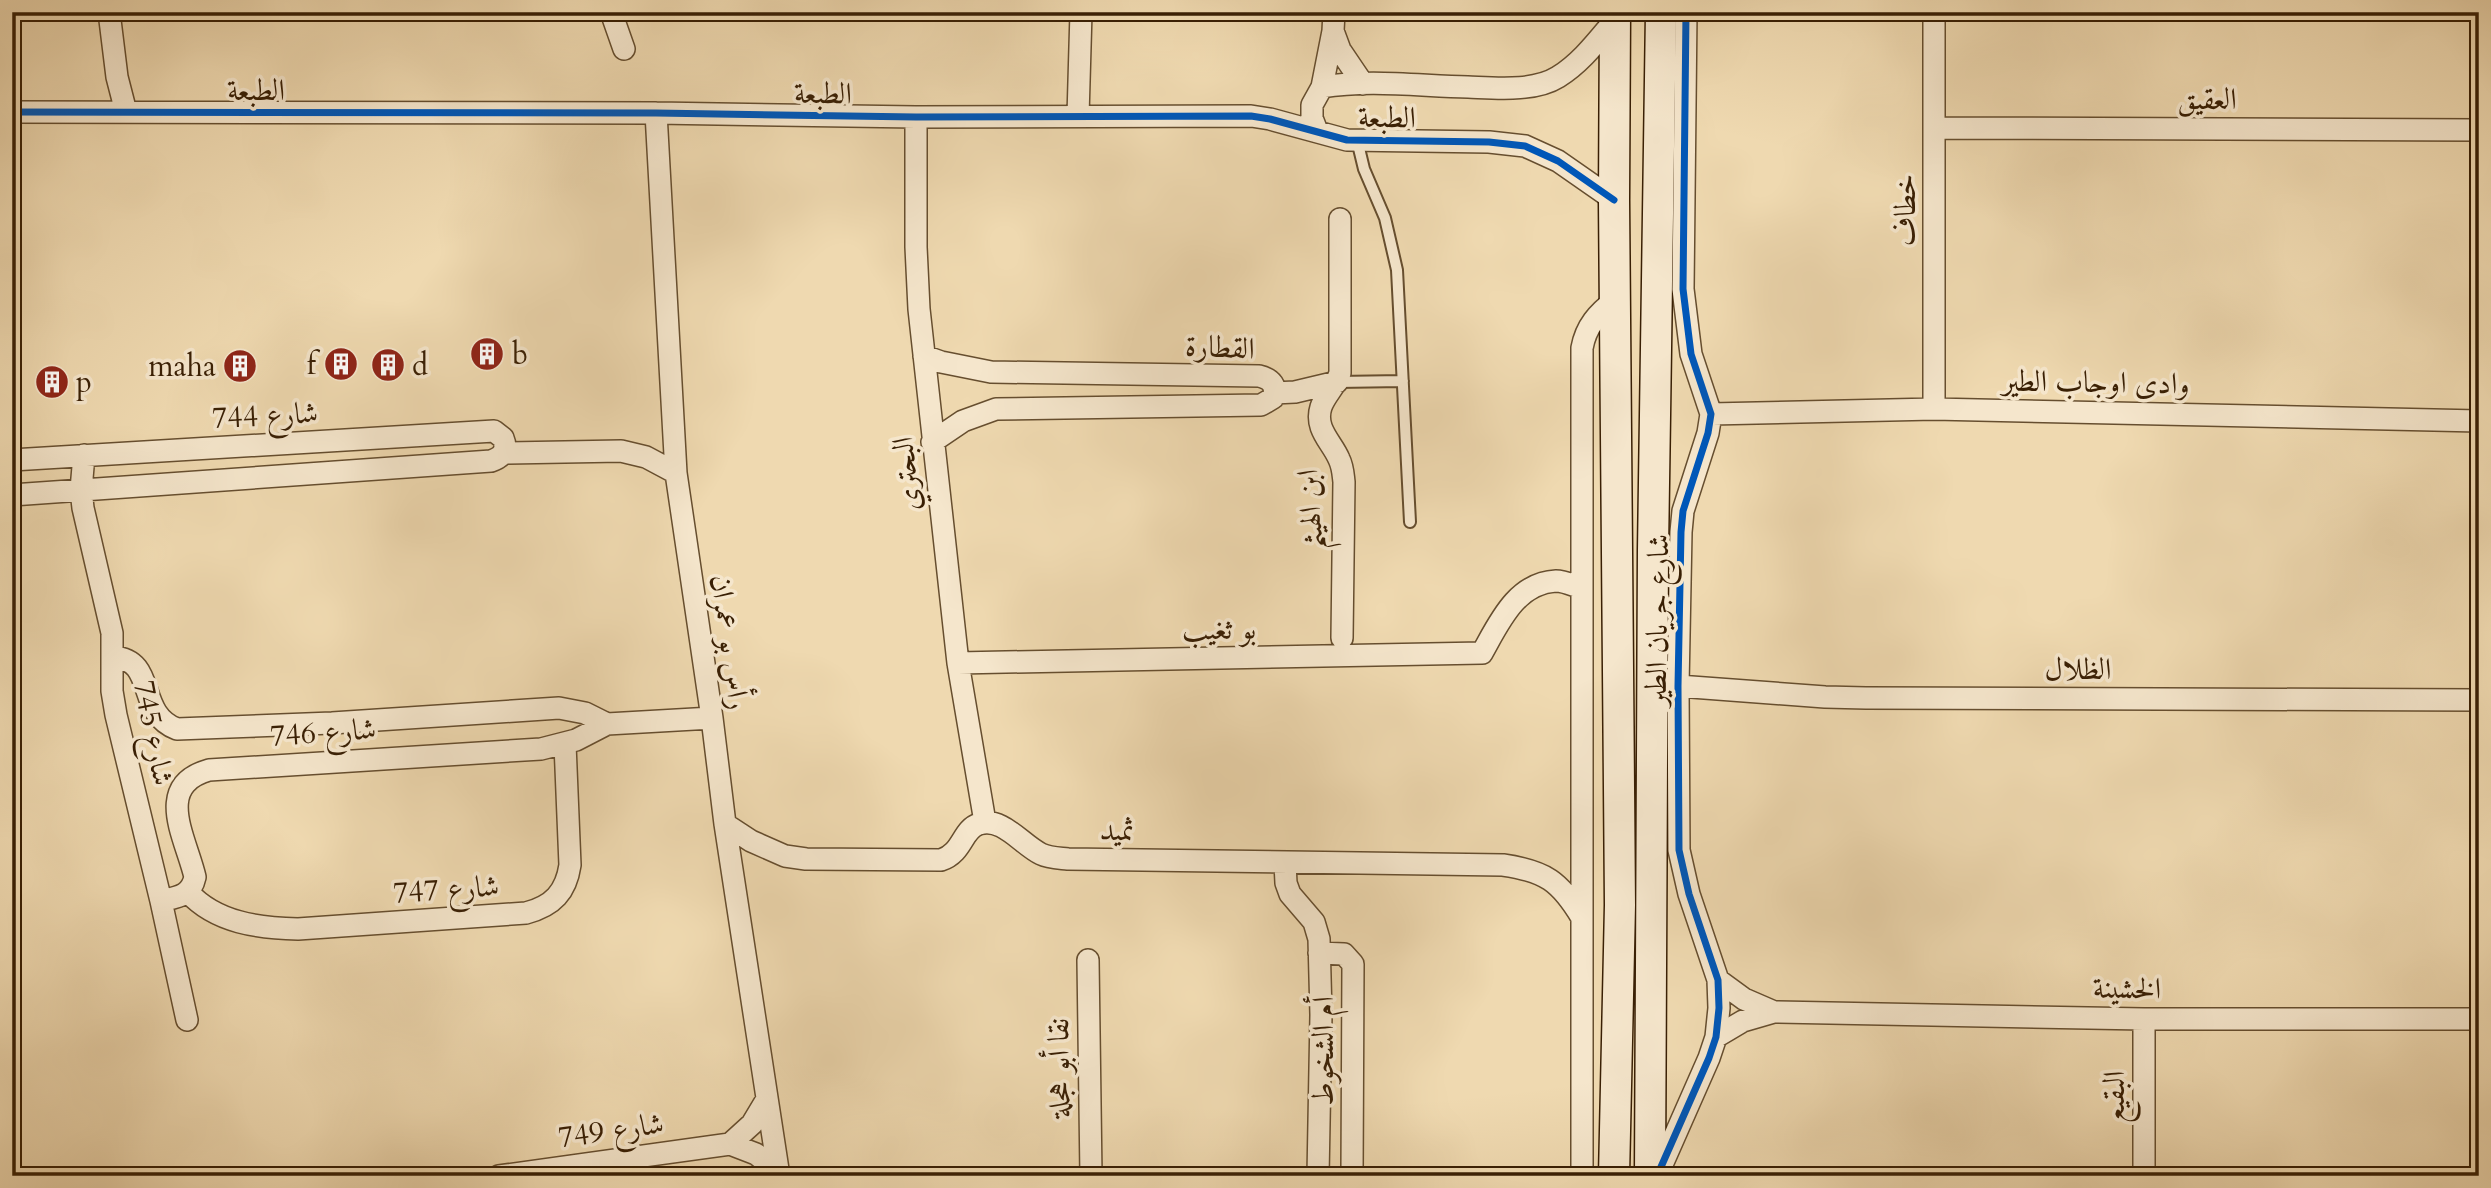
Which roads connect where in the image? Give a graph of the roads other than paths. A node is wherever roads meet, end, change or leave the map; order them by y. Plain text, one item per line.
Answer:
1 (109, 12) edge
2 (611, 12) edge
3 (1081, 12) edge
4 (1661, 12) edge
5 (1686, 12) edge
6 (1934, 12) edge
7 (1615, 16) edge
8 (1333, 22) edge
9 (624, 49) dead end
10 (1363, 84) junction
11 (1322, 87) junction
12 (12, 111) edge
13 (126, 112) junction
14 (656, 113) junction
15 (1078, 116) junction
16 (916, 117) junction
17 (1615, 120) junction
18 (1660, 121) junction
19 (1935, 128) junction
20 (2479, 130) edge
21 (1317, 131) junction
22 (1357, 140) junction
23 (1614, 200) junction
24 (1340, 219) dead end
25 (1615, 300) junction
26 (924, 356) junction
27 (1403, 381) junction
28 (1337, 382) junction
29 (1275, 393) junction
30 (1934, 409) junction
31 (1711, 414) junction
32 (2479, 421) edge
33 (932, 442) junction
34 (504, 453) junction
35 (85, 455) junction
36 (12, 460) edge
37 (676, 473) junction
38 (81, 490) junction
39 (12, 495) edge
40 (1410, 522) dead end
41 (1582, 589) junction
42 (1342, 638) dead end
43 (113, 657) junction
44 (958, 663) junction
45 (1678, 686) junction
46 (2479, 699) edge
47 (712, 718) junction
48 (332, 723) junction
49 (607, 724) junction
50 (565, 744) junction
51 (334, 760) junction
52 (985, 822) junction
53 (725, 824) junction
54 (1582, 848) junction
55 (1285, 863) junction
56 (1543, 873) junction
57 (188, 892) junction
58 (162, 901) junction
59 (1582, 918) junction
60 (1319, 953) junction
61 (1088, 960) dead end
62 (1718, 979) junction
63 (1774, 1012) junction
64 (1321, 1015) junction
65 (1353, 1015) junction
66 (2144, 1019) junction
67 (2479, 1019) edge
68 (187, 1020) dead end
69 (1716, 1037) junction
70 (766, 1099) junction
71 (730, 1144) junction
72 (1318, 1169) edge
73 (1352, 1170) edge
74 (778, 1174) edge
75 (508, 1175) edge
76 (1091, 1176) edge
77 (1582, 1176) edge
78 (1614, 1176) edge
79 (1650, 1176) edge
80 (1657, 1176) edge
81 (2144, 1176) edge

1 - 13 street
2 - 9 street
3 - 15 street
4 - 18 street, شارع جريان الطير
5 - 31 street
6 - 19 street, خطاف
7 - 10 street, الطبعة
7 - 17 street, شارع جريان الطير
8 - 10 street
8 - 11 street
10 - 11 street, الطبعة
11 - 21 street
12 - 13 street, الطبعة
13 - 14 street, الطبعة
14 - 16 street, الطبعة
14 - 37 street, رأس بو عمران
15 - 16 street, الطبعة
15 - 21 street, الطبعة
16 - 26 street, البحتري
17 - 18 street
17 - 23 street, شارع جريان الطير
18 - 79 street, شارع جريان الطير
19 - 20 street, العقيق
19 - 30 street, خطاف
21 - 22 street, الطبعة
22 - 23 street, الطبعة
22 - 27 lane
23 - 25 street, شارع جريان الطير
24 - 28 street, ابن الهيثم
25 - 41 street
25 - 78 street, شارع جريان الطير
26 - 29 street, القطارة
26 - 33 street, البحتري
27 - 28 lane
27 - 40 lane
28 - 29 street
28 - 42 street, ابن الهيثم
29 - 33 street, القطارة
30 - 31 street, وادى اوجاب الطير
30 - 32 street, وادى اوجاب الطير
31 - 45 street, شارع جريان الطير
33 - 44 street, البحتري
34 - 35 street, شارع 744
34 - 37 street, شارع 744
34 - 38 street, شارع 744
35 - 36 street, شارع 744
35 - 38 street, شارع 745
37 - 47 street, رأس بو عمران
38 - 39 street, شارع 744
38 - 43 street, شارع 745
41 - 44 street, بو ثغيب
41 - 54 street
43 - 48 street, شارع 746
43 - 58 street, شارع 745
44 - 52 street, البحتري
45 - 46 street, الظلال
45 - 62 street, شارع جريان الطير
47 - 49 street, شارع 746
47 - 53 street, رأس بو عمران
48 - 49 street, شارع 746
48 - 51 street
49 - 50 street, شارع 746
50 - 51 street, شارع 746
50 - 57 street, شارع 747
51 - 57 street, شارع 746
52 - 53 street
52 - 55 street, ثميد
53 - 70 street, رأس بو عمران
54 - 56 street
54 - 59 street
55 - 56 street, ثميد
55 - 60 street, أم الشخوط
56 - 59 street
57 - 58 street
58 - 68 street, شارع 745
59 - 77 street
60 - 64 street, أم الشخوط
60 - 65 street, أم الشخوط
61 - 76 street, نقا أبو هجلة
62 - 63 street, الخشينة
62 - 69 street, شارع جريان الطير
63 - 66 street, الخشينة
63 - 69 street, الخشينة
64 - 65 street
64 - 72 street, أم الشخوط
65 - 73 street, أم الشخوط
66 - 67 street, الخشينة
66 - 81 street, البقيع
69 - 80 street, شارع جريان الطير
70 - 71 street
70 - 74 street, رأس بو عمران
71 - 74 street
71 - 75 street, شارع 749
72 - 73 street

